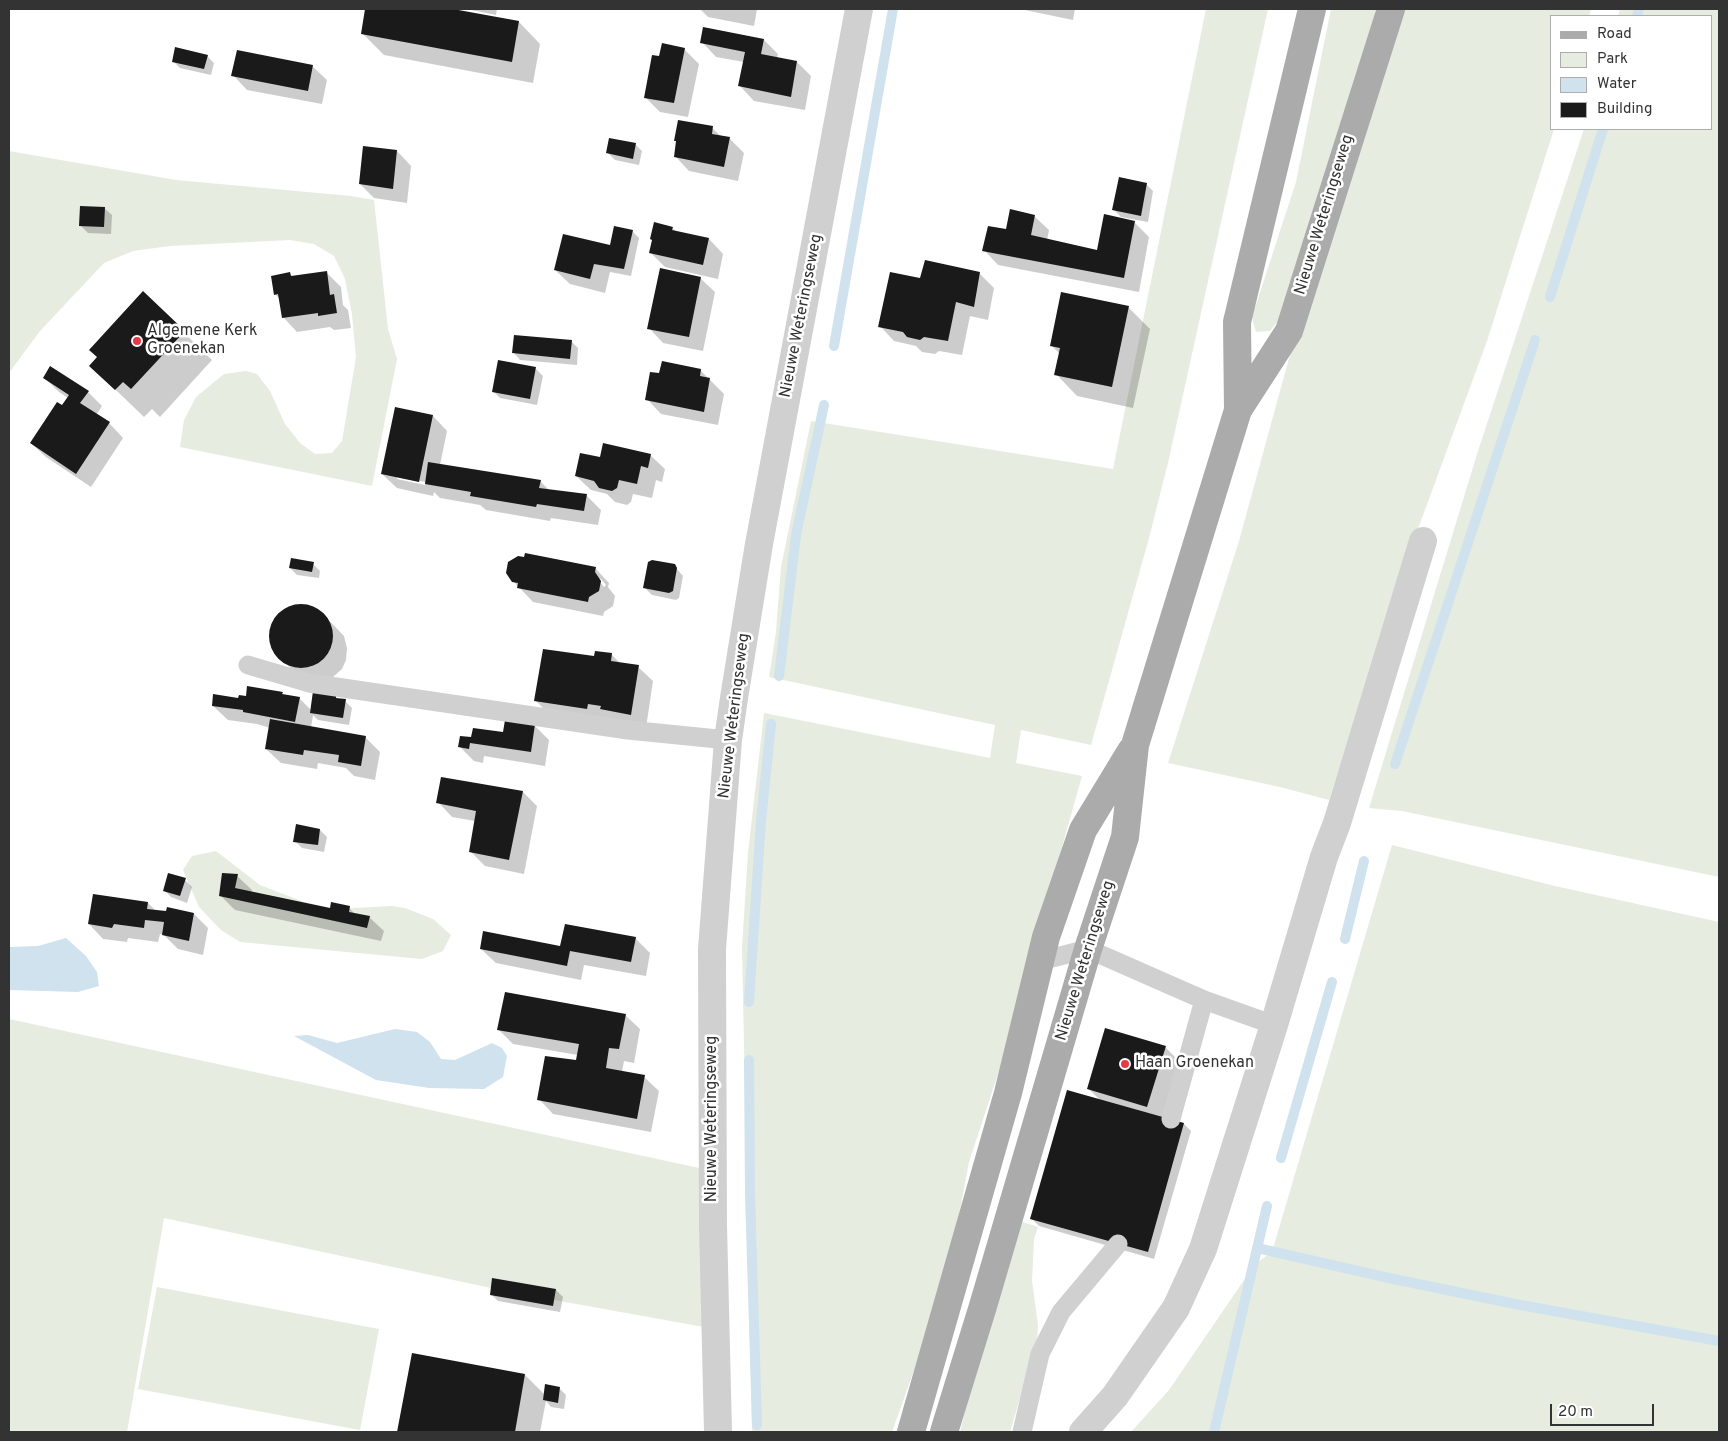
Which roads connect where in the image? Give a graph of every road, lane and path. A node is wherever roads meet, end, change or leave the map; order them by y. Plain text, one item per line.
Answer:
1 (859, 9) edge
2 (1312, 9) edge
3 (1391, 9) edge
4 (1238, 410) junction
5 (1423, 541) dead end
6 (248, 665) dead end
7 (728, 740) junction
8 (1135, 745) junction
9 (1088, 949) junction
10 (1040, 961) junction
11 (1204, 1000) junction
12 (1274, 1025) junction
13 (1170, 1119) dead end
14 (1118, 1244) dead end
15 (718, 1432) edge
16 (911, 1432) edge
17 (944, 1432) edge
18 (1022, 1432) edge
19 (1083, 1432) edge

1 - 7 street, Nieuwe Weteringseweg
2 - 4 main road, Nieuwe Weteringseweg
3 - 4 main road, Nieuwe Weteringseweg
4 - 8 main road, Nieuwe Weteringseweg
5 - 12 street
6 - 7 lane
7 - 15 street, Nieuwe Weteringseweg
8 - 9 main road, Nieuwe Weteringseweg
8 - 10 main road, Nieuwe Weteringseweg
9 - 10 lane
9 - 11 lane
9 - 17 main road, Nieuwe Weteringseweg
10 - 16 main road, Nieuwe Weteringseweg
11 - 12 lane
11 - 13 lane
12 - 19 street
14 - 18 lane

